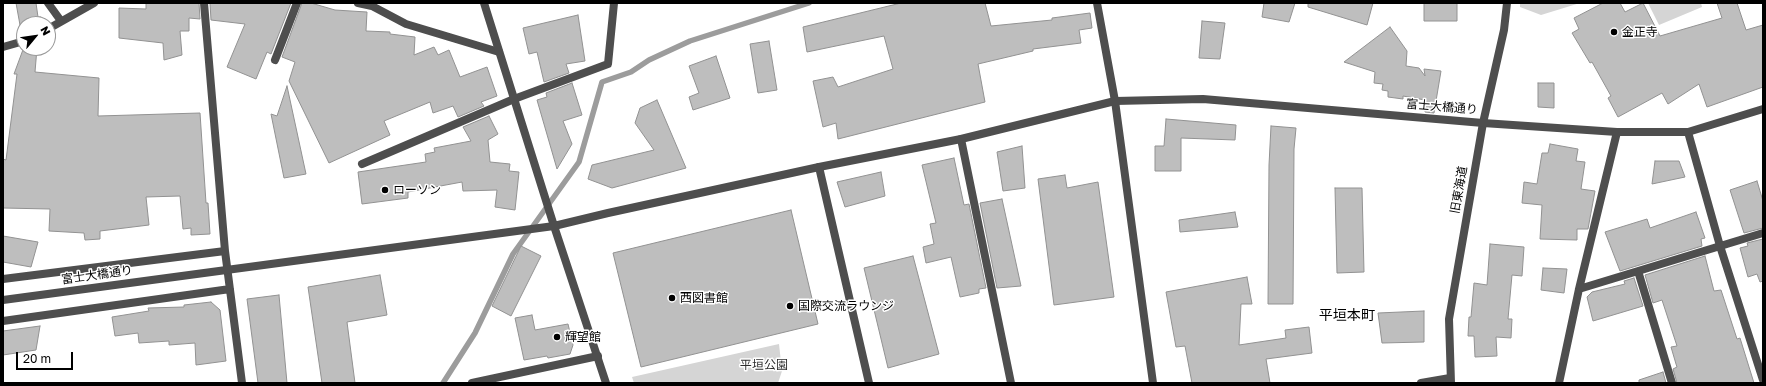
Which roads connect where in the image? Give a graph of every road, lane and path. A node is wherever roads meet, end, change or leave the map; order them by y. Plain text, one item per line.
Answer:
1 (48, 3) edge
2 (94, 3) edge
3 (204, 3) edge
4 (297, 3) edge
5 (358, 3) edge
6 (484, 3) edge
7 (614, 3) edge
8 (1097, 3) edge
9 (1507, 3) edge
10 (367, 4) edge
11 (61, 21) junction
12 (56, 24) edge
13 (16, 43) edge
14 (3, 47) edge
15 (498, 52) junction
16 (275, 60) dead end
17 (514, 99) junction
18 (1115, 101) junction
19 (1763, 109) edge
20 (1483, 123) junction
21 (1616, 132) junction
22 (1688, 132) junction
23 (961, 140) junction
24 (362, 164) dead end
25 (819, 167) junction
26 (554, 226) junction
27 (1763, 233) edge
28 (1720, 246) junction
29 (225, 251) junction
30 (228, 270) junction
31 (1638, 271) junction
32 (3, 280) edge
33 (1579, 288) junction
34 (230, 289) junction
35 (3, 300) edge
36 (3, 321) edge
37 (598, 356) junction
38 (1450, 380) edge
39 (1763, 380) edge
40 (242, 383) edge
41 (472, 383) edge
42 (606, 383) edge
43 (869, 383) edge
44 (1011, 383) edge
45 (1153, 383) edge
46 (1421, 383) edge
47 (1559, 383) edge
48 (1672, 383) edge

1 - 11 street
2 - 11 street
3 - 29 street
4 - 16 street
5 - 10 street
6 - 15 street
7 - 17 street
8 - 18 street
9 - 20 street, 旧東海道
10 - 15 street
11 - 12 street
13 - 14 street
15 - 17 street
17 - 24 street
17 - 26 street
18 - 20 street, 富士大橋通り
18 - 23 street, 富士大橋通り
18 - 45 street
19 - 22 street, 富士大橋通り
20 - 21 street, 富士大橋通り
20 - 38 street, 旧東海道
21 - 22 street, 富士大橋通り
21 - 33 street
22 - 28 street
23 - 25 street, 富士大橋通り
23 - 44 street
25 - 26 street, 富士大橋通り
25 - 43 street
26 - 30 street, 富士大橋通り
26 - 37 street
27 - 28 street
28 - 31 street
28 - 39 street
29 - 30 street
29 - 32 street
30 - 34 street
30 - 35 street, 富士大橋通り
31 - 33 street
31 - 48 street
33 - 47 street
34 - 36 street
34 - 40 street
37 - 41 street
37 - 42 street
38 - 46 street

